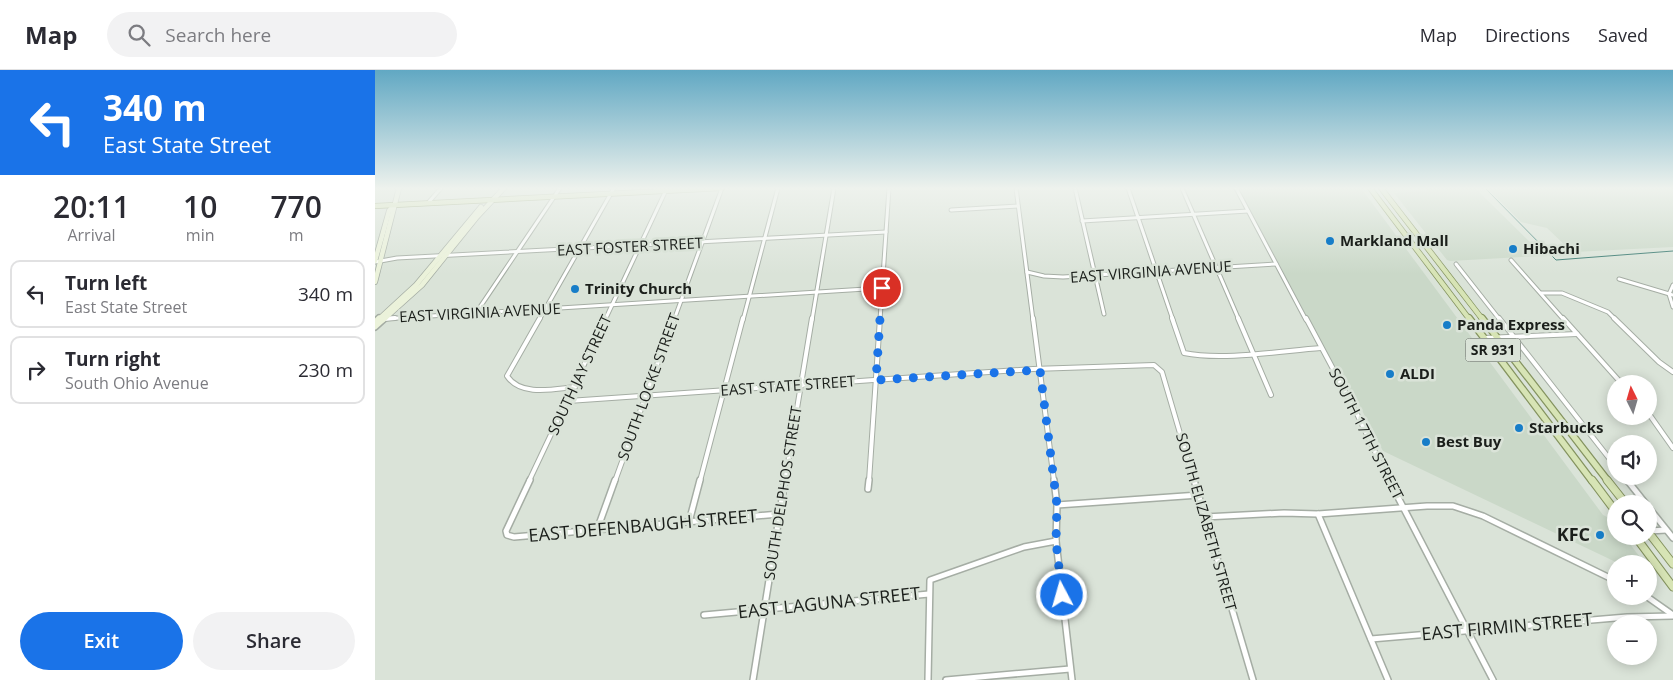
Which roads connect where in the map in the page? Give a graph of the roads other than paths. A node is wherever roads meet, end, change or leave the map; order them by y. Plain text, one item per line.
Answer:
1 (391, 216) edge
2 (478, 216) edge
3 (541, 216) edge
4 (598, 216) edge
5 (654, 216) edge
6 (712, 216) edge
7 (770, 216) edge
8 (829, 216) edge
9 (887, 216) edge
10 (1019, 216) edge
11 (1081, 216) edge
12 (1166, 216) edge
13 (1194, 216) edge
14 (1251, 216) edge
15 (1392, 216) edge
16 (1403, 216) edge
17 (1138, 218) junction
18 (1082, 221) junction
19 (886, 232) junction
20 (826, 236) junction
21 (765, 239) junction
22 (703, 243) junction
23 (640, 246) junction
24 (579, 249) junction
25 (517, 253) junction
26 (442, 257) junction
27 (1511, 260) dead end
28 (377, 261) edge
29 (1277, 264) junction
30 (1456, 264) dead end
31 (1216, 267) junction
32 (1027, 272) junction
33 (1156, 272) junction
34 (1095, 275) junction
35 (1619, 279) dead end
36 (375, 282) edge
37 (1673, 285) edge
38 (882, 288) junction
39 (816, 293) junction
40 (1541, 293) junction
41 (1671, 295) edge
42 (749, 297) junction
43 (681, 301) junction
44 (613, 305) junction
45 (1673, 307) edge
46 (544, 310) junction
47 (476, 313) junction
48 (1104, 314) dead end
49 (385, 319) junction
50 (377, 321) edge
51 (375, 327) edge
52 (1577, 334) junction
53 (1515, 337) junction
54 (1484, 338) junction
55 (1497, 338) junction
56 (1321, 348) junction
57 (1253, 353) junction
58 (1157, 366) joint
59 (1040, 370) junction
60 (1673, 372) edge
61 (1615, 375) edge
62 (876, 380) junction
63 (800, 385) junction
64 (575, 387) junction
65 (723, 390) junction
66 (1271, 395) dead end
67 (645, 396) junction
68 (568, 401) junction
69 (1657, 425) edge
70 (1673, 448) edge
71 (1607, 455) edge
72 (1630, 485) edge
73 (868, 489) dead end
74 (1619, 495) edge
75 (1639, 495) edge
76 (1199, 496) junction
77 (1607, 500) edge
78 (1057, 505) junction
79 (1403, 508) junction
80 (779, 514) junction
81 (1318, 514) junction
82 (1205, 517) junction
83 (1657, 518) edge
84 (689, 522) junction
85 (597, 530) junction
86 (1667, 530) junction
87 (1657, 531) edge
88 (507, 535) joint
89 (1673, 538) edge
90 (1056, 541) junction
91 (1657, 543) edge
92 (1642, 545) edge
93 (1673, 564) edge
94 (1607, 578) edge
95 (1673, 587) edge
96 (929, 594) junction
97 (1657, 602) edge
98 (765, 609) junction
99 (704, 615) dead end
100 (1673, 616) edge
101 (1468, 632) junction
102 (1371, 639) junction
103 (1070, 669) junction
104 (753, 680) edge
105 (928, 680) edge
106 (946, 680) edge
107 (1071, 680) edge
108 (1253, 680) edge
109 (1388, 680) edge
110 (1493, 680) edge

1 - 28 main road
2 - 26 main road
3 - 25 street
4 - 24 street
5 - 23 street, SOUTH JAY STREET
6 - 22 street, SOUTH LOCKE STREET
7 - 21 street
8 - 20 street, SOUTH DELPHOS STREET
9 - 19 street
10 - 32 street
11 - 18 street
12 - 17 street
13 - 31 street
14 - 29 street, SOUTH 17TH STREET
15 - 54 main road, SR 931
16 - 55 main road, SR 931
17 - 18 street
17 - 33 street
18 - 34 street
19 - 20 street, EAST FOSTER STREET
19 - 38 street
20 - 21 street, EAST FOSTER STREET
20 - 39 street, SOUTH DELPHOS STREET
21 - 22 street, EAST FOSTER STREET
21 - 42 street
22 - 23 street, EAST FOSTER STREET
22 - 43 street, SOUTH LOCKE STREET
23 - 24 street, EAST FOSTER STREET
23 - 44 street, SOUTH JAY STREET
24 - 25 street, EAST FOSTER STREET
24 - 46 street
25 - 26 street, EAST FOSTER STREET
25 - 47 street
26 - 28 street, EAST FOSTER STREET
26 - 49 main road
26 - 50 main road
27 - 40 street
28 - 36 main road
29 - 31 street, EAST VIRGINIA AVENUE
29 - 56 street, SOUTH 17TH STREET
30 - 53 street
31 - 33 street, EAST VIRGINIA AVENUE
31 - 57 street
32 - 34 street, EAST VIRGINIA AVENUE
32 - 59 street
33 - 34 street, EAST VIRGINIA AVENUE
33 - 57 street
34 - 48 street
35 - 41 street
37 - 41 street
38 - 39 street, EAST VIRGINIA AVENUE
38 - 62 street
39 - 42 street, EAST VIRGINIA AVENUE
39 - 63 street, SOUTH DELPHOS STREET
40 - 52 street
40 - 60 street
41 - 45 street
42 - 43 street, EAST VIRGINIA AVENUE
42 - 65 street
43 - 44 street, EAST VIRGINIA AVENUE
43 - 67 street, SOUTH LOCKE STREET
44 - 46 street, EAST VIRGINIA AVENUE
44 - 64 street, SOUTH JAY STREET
46 - 47 street, EAST VIRGINIA AVENUE
46 - 64 street
47 - 49 street, EAST VIRGINIA AVENUE
49 - 50 street, EAST VIRGINIA AVENUE
49 - 51 main road
52 - 53 street
52 - 61 street
53 - 55 street
53 - 71 street
54 - 55 street
54 - 77 main road, SR 931
55 - 74 main road, SR 931
56 - 57 street
56 - 79 street, SOUTH 17TH STREET
57 - 66 street
58 - 59 street, EAST STATE STREET
58 - 76 street, SOUTH ELIZABETH STREET
59 - 62 street, EAST STATE STREET
59 - 78 street
62 - 63 street, EAST STATE STREET
62 - 73 street
63 - 65 street, EAST STATE STREET
63 - 80 street, SOUTH DELPHOS STREET
64 - 68 street, SOUTH JAY STREET
65 - 67 street, EAST STATE STREET
65 - 84 street
67 - 68 street, EAST STATE STREET
67 - 85 street, SOUTH LOCKE STREET
68 - 88 street, SOUTH JAY STREET
69 - 70 street
72 - 75 street
76 - 78 street
76 - 82 street, SOUTH ELIZABETH STREET
78 - 90 street
79 - 81 street
79 - 94 street
79 - 101 street, SOUTH 17TH STREET
80 - 84 street, EAST DEFENBAUGH STREET
80 - 98 street, SOUTH DELPHOS STREET
81 - 82 street
81 - 102 street
82 - 108 street, SOUTH ELIZABETH STREET
83 - 86 street
84 - 85 street, EAST DEFENBAUGH STREET
85 - 88 street, EAST DEFENBAUGH STREET
86 - 87 street
86 - 89 street
90 - 96 street, EAST LAGUNA STREET
90 - 103 street
91 - 93 main road
92 - 95 main road
96 - 98 street, EAST LAGUNA STREET
96 - 105 street
97 - 100 street
98 - 99 street, EAST LAGUNA STREET
98 - 104 street, SOUTH DELPHOS STREET
100 - 101 street, EAST FIRMIN STREET
101 - 102 street, EAST FIRMIN STREET
101 - 110 street, SOUTH 17TH STREET
102 - 109 street
103 - 106 street
103 - 107 street

